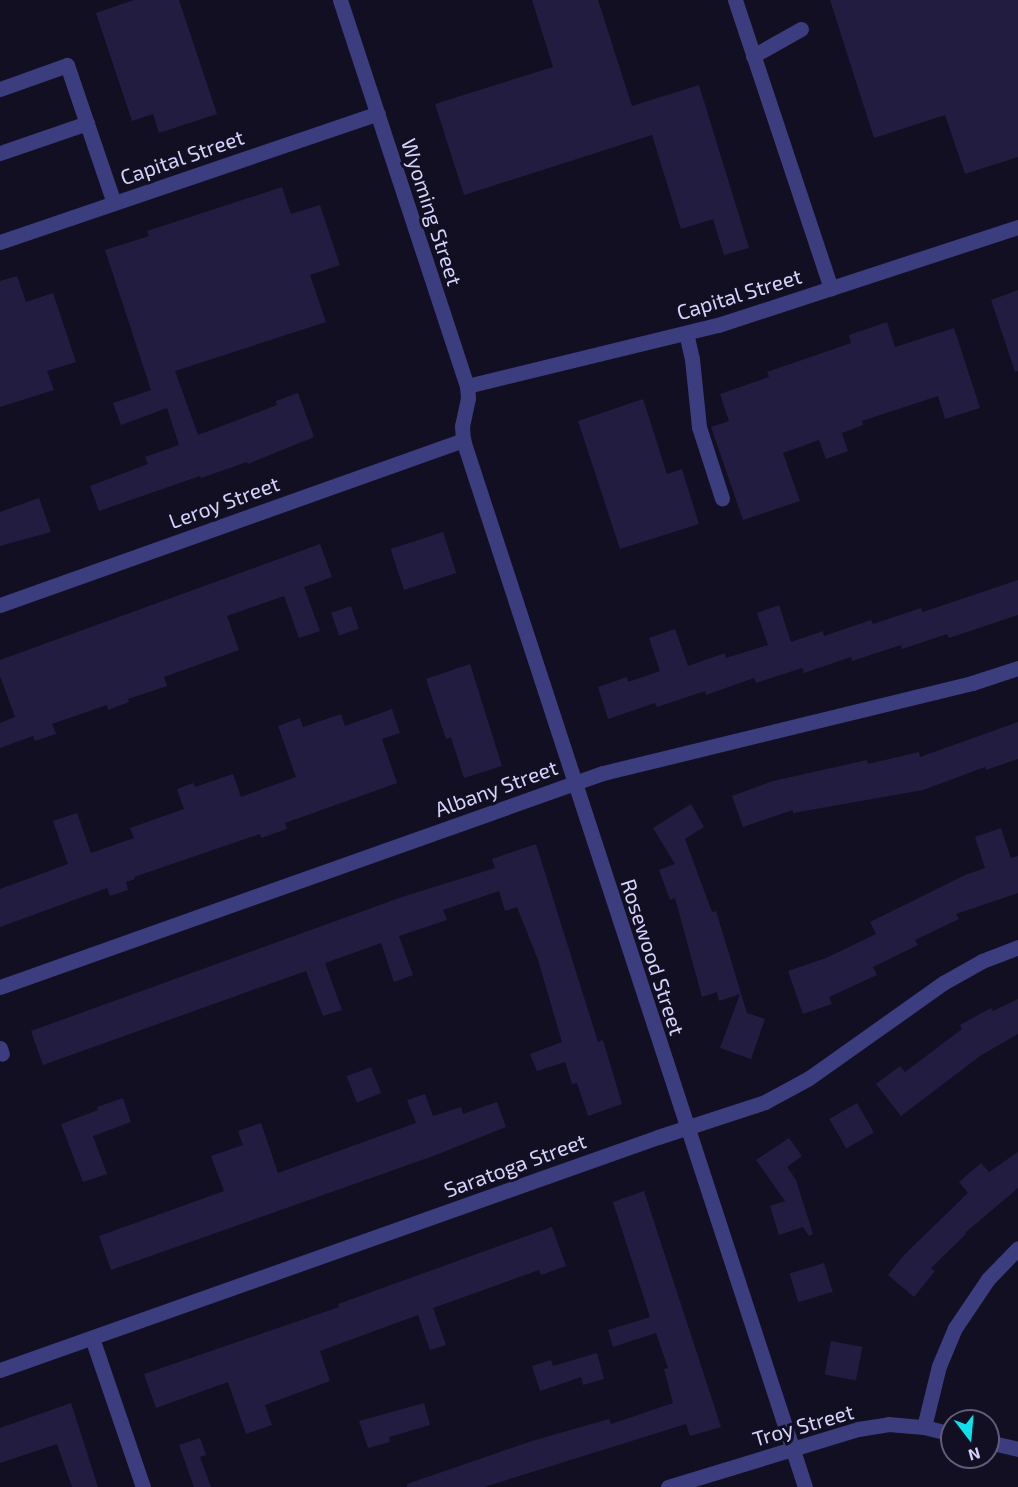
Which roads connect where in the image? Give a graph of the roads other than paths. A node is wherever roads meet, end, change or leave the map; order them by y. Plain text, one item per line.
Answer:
1 (340, 0) edge
2 (735, 0) edge
3 (801, 29) dead end
4 (753, 56) junction
5 (0, 89) edge
6 (378, 113) junction
7 (87, 123) junction
8 (0, 153) edge
9 (114, 203) junction
10 (1018, 227) edge
11 (0, 242) edge
12 (831, 288) junction
13 (686, 333) junction
14 (467, 386) junction
15 (463, 440) junction
16 (722, 498) dead end
17 (0, 605) edge
18 (1018, 668) edge
19 (574, 783) junction
20 (1018, 946) edge
21 (0, 987) edge
22 (686, 1127) junction
23 (1018, 1248) edge
24 (92, 1338) junction
25 (0, 1370) edge
26 (924, 1427) junction
27 (940, 1431) edge
28 (1000, 1445) edge
29 (792, 1449) junction
30 (1018, 1449) edge
31 (142, 1487) edge
32 (668, 1487) edge
33 (805, 1487) edge

1 - 6 street, Wyoming Street
2 - 4 street
3 - 4 street
4 - 12 street
5 - 7 street
6 - 9 street, Capital Street
6 - 14 street, Wyoming Street
7 - 8 street
7 - 9 street
9 - 11 street, Capital Street
10 - 12 street, Capital Street
12 - 13 street, Capital Street
13 - 14 street, Capital Street
13 - 16 street
14 - 15 street, Wyoming Street
15 - 17 street, Leroy Street
15 - 19 street, Rosewood Street
18 - 19 street, Albany Street
19 - 21 street, Albany Street
19 - 22 street, Rosewood Street
20 - 22 street, Saratoga Street
22 - 24 street, Saratoga Street
22 - 29 street, Rosewood Street
23 - 26 street
24 - 25 street, Saratoga Street
24 - 31 street
26 - 27 street, Troy Street
26 - 29 street, Troy Street
28 - 30 street
29 - 32 street, Troy Street
29 - 33 street, Rosewood Street

